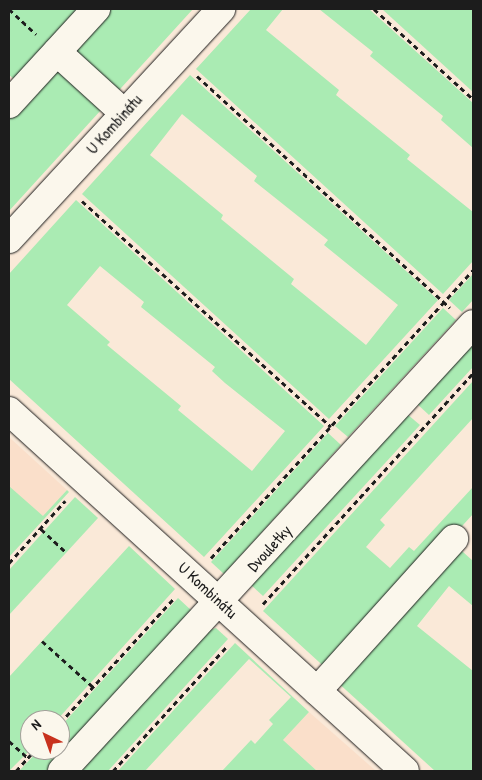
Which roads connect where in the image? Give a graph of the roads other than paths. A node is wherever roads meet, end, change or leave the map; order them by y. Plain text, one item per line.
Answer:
1 (96, 9) edge
2 (220, 9) edge
3 (57, 52) junction
4 (9, 104) edge
5 (124, 113) junction
6 (9, 239) edge
7 (472, 325) edge
8 (9, 411) edge
9 (454, 539) dead end
10 (220, 602) junction
11 (318, 691) junction
12 (62, 771) edge
13 (405, 771) edge

1 - 3 street
2 - 5 street, U Kombinátu
3 - 4 street
3 - 5 street
5 - 6 street, U Kombinátu
7 - 10 street, Dvouletky
8 - 10 street, U Kombinátu
9 - 11 street
10 - 11 street, U Kombinátu
10 - 12 street, Dvouletky
11 - 13 street, U Kombinátu

